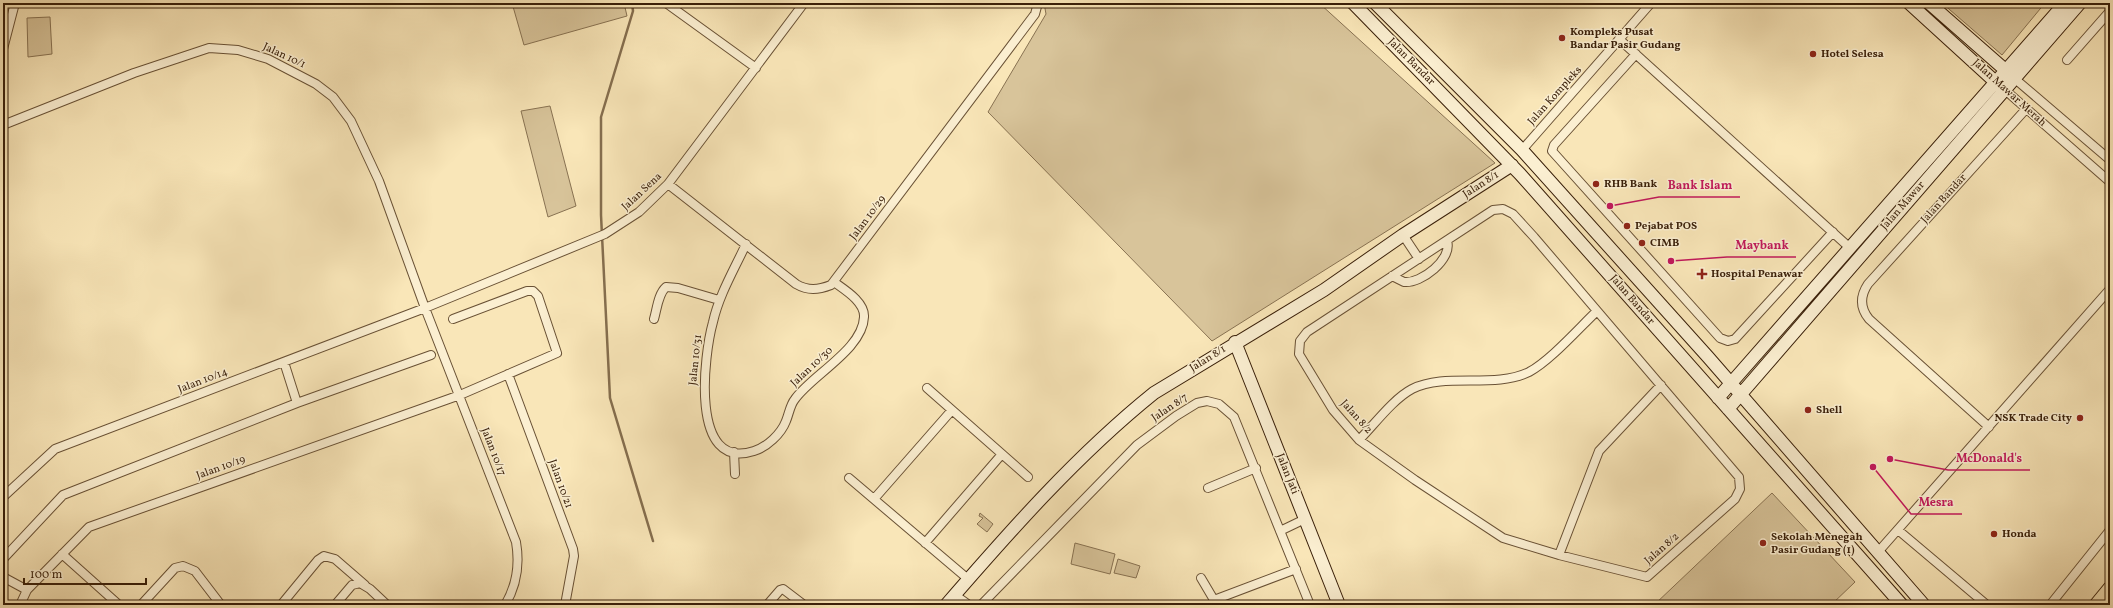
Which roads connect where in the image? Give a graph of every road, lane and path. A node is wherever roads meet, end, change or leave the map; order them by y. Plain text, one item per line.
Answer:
1 (15, 3) edge
2 (666, 3) edge
3 (804, 3) edge
4 (1038, 3) edge
5 (1353, 3) edge
6 (1375, 3) edge
7 (1651, 3) edge
8 (1909, 3) edge
9 (1929, 3) edge
10 (2065, 3) edge
11 (2080, 3) edge
12 (2110, 12) edge
13 (1619, 39) junction
14 (3, 49) edge
15 (1636, 54) junction
16 (2067, 60) dead end
17 (756, 68) junction
18 (2010, 74) junction
19 (2000, 86) junction
20 (2026, 109) junction
21 (3, 125) edge
22 (1522, 150) junction
23 (2110, 160) edge
24 (1512, 165) junction
25 (2110, 182) edge
26 (668, 184) junction
27 (1833, 232) junction
28 (1403, 235) junction
29 (1447, 241) junction
30 (746, 244) junction
31 (1850, 248) junction
32 (1419, 259) junction
33 (1392, 276) junction
34 (834, 282) junction
35 (2110, 289) edge
36 (719, 300) junction
37 (425, 308) junction
38 (1597, 310) junction
39 (453, 319) dead end
40 (654, 319) dead end
41 (1235, 342) junction
42 (431, 355) dead end
43 (284, 362) junction
44 (508, 374) junction
45 (1731, 383) junction
46 (1660, 385) junction
47 (927, 388) dead end
48 (460, 395) junction
49 (1741, 395) junction
50 (1718, 398) junction
51 (297, 403) junction
52 (1728, 409) junction
53 (952, 410) junction
54 (1989, 427) junction
55 (1359, 440) junction
56 (734, 452) junction
57 (1002, 454) junction
58 (1256, 468) junction
59 (735, 474) dead end
60 (1028, 477) dead end
61 (849, 478) dead end
62 (1208, 488) dead end
63 (3, 497) edge
64 (874, 499) junction
65 (1305, 519) junction
66 (1898, 530) junction
67 (2110, 530) edge
68 (1280, 531) junction
69 (925, 543) junction
70 (1878, 552) junction
71 (62, 554) junction
72 (1559, 555) junction
73 (3, 559) edge
74 (1296, 569) junction
75 (3, 577) edge
76 (1201, 578) dead end
77 (968, 579) junction
78 (365, 585) junction
79 (2110, 588) edge
80 (27, 590) junction
81 (955, 595) junction
82 (20, 605) edge
83 (120, 605) edge
84 (141, 605) edge
85 (221, 605) edge
86 (281, 605) edge
87 (335, 605) edge
88 (386, 605) edge
89 (506, 605) edge
90 (565, 605) edge
91 (768, 605) edge
92 (804, 605) edge
93 (946, 605) edge
94 (970, 605) edge
95 (982, 605) edge
96 (1310, 605) edge
97 (1339, 605) edge
98 (1902, 605) edge
99 (1924, 605) edge
100 (1987, 605) edge
101 (2050, 605) edge
102 (2096, 605) edge

1 - 14 street
2 - 17 street
3 - 17 street, Jalan Sena
4 - 34 street, Jalan 10/29
5 - 24 street, Jalan Bandar
6 - 22 street, Jalan Bandar
7 - 13 street, Jalan Kompleks
8 - 19 street, Jalan Mawar Merah
9 - 18 street, Jalan Mawar Merah
10 - 18 street, Jalan Mawar
11 - 18 street, Jalan Mawar
12 - 16 street
13 - 15 street
13 - 22 street, Jalan Kompleks
15 - 27 street
15 - 27 street
17 - 26 street, Jalan Sena
18 - 19 street, Jalan Mawar
18 - 23 street, Jalan Mawar Merah
19 - 20 street, Jalan Mawar Merah
19 - 31 street, Jalan Mawar
19 - 49 street, Jalan Mawar
20 - 25 street, Jalan Mawar Merah
20 - 54 street, Jalan Bandar
21 - 37 street, Jalan 10/1
22 - 45 street, Jalan Bandar
24 - 28 street, Jalan 8/1
24 - 50 street, Jalan Bandar
26 - 30 street
26 - 37 street, Jalan Sena
27 - 31 street
28 - 32 street
28 - 41 street, Jalan 8/1
29 - 32 street, Jalan 8/2
29 - 33 street
29 - 38 street, Jalan 8/2
30 - 34 street
30 - 36 street, Jalan 10/31
31 - 45 street, Jalan Mawar
32 - 33 street, Jalan 8/2
33 - 55 street, Jalan 8/2
34 - 56 street, Jalan 10/30
35 - 54 street
36 - 40 street
36 - 56 street, Jalan 10/31
37 - 43 street, Jalan 10/14
37 - 48 street, Jalan 10/17
38 - 46 street, Jalan 8/2
38 - 55 street
39 - 44 street, Jalan 10/19
41 - 65 street, Jalan Jati
41 - 77 street, Jalan 8/1
42 - 51 street
43 - 51 street
43 - 63 street, Jalan 10/14
44 - 48 street, Jalan 10/19
44 - 90 street, Jalan 10/21
45 - 49 street, Jalan Bandar
45 - 50 street, Jalan Mawar
46 - 72 street
46 - 72 street, Jalan 8/2
47 - 53 street
48 - 71 street, Jalan 10/19
48 - 89 street, Jalan 10/17
49 - 52 street, Jalan Mawar
49 - 70 street, Jalan Bandar
50 - 52 street, Jalan Bandar
51 - 73 street
52 - 98 street, Jalan Bandar
53 - 57 street
53 - 64 street
54 - 66 street
55 - 72 street, Jalan 8/2
56 - 59 street
57 - 60 street
57 - 69 street
58 - 62 street
58 - 68 street, Jalan 8/7
58 - 95 street, Jalan 8/7
61 - 64 street
64 - 69 street
65 - 68 street
65 - 97 street, Jalan Jati
66 - 70 street
66 - 100 street
67 - 101 street
68 - 74 street, Jalan 8/7
69 - 77 street
70 - 99 street, Jalan Bandar
71 - 80 street, Jalan 10/19
71 - 83 street
74 - 76 street
74 - 96 street, Jalan 8/7
75 - 80 street
77 - 81 street, Jalan 8/1
78 - 86 street
78 - 87 street
78 - 88 street
79 - 102 main road
80 - 82 street, Jalan 10/19
81 - 93 street, Jalan 8/1
81 - 94 street
84 - 85 street
91 - 92 street

